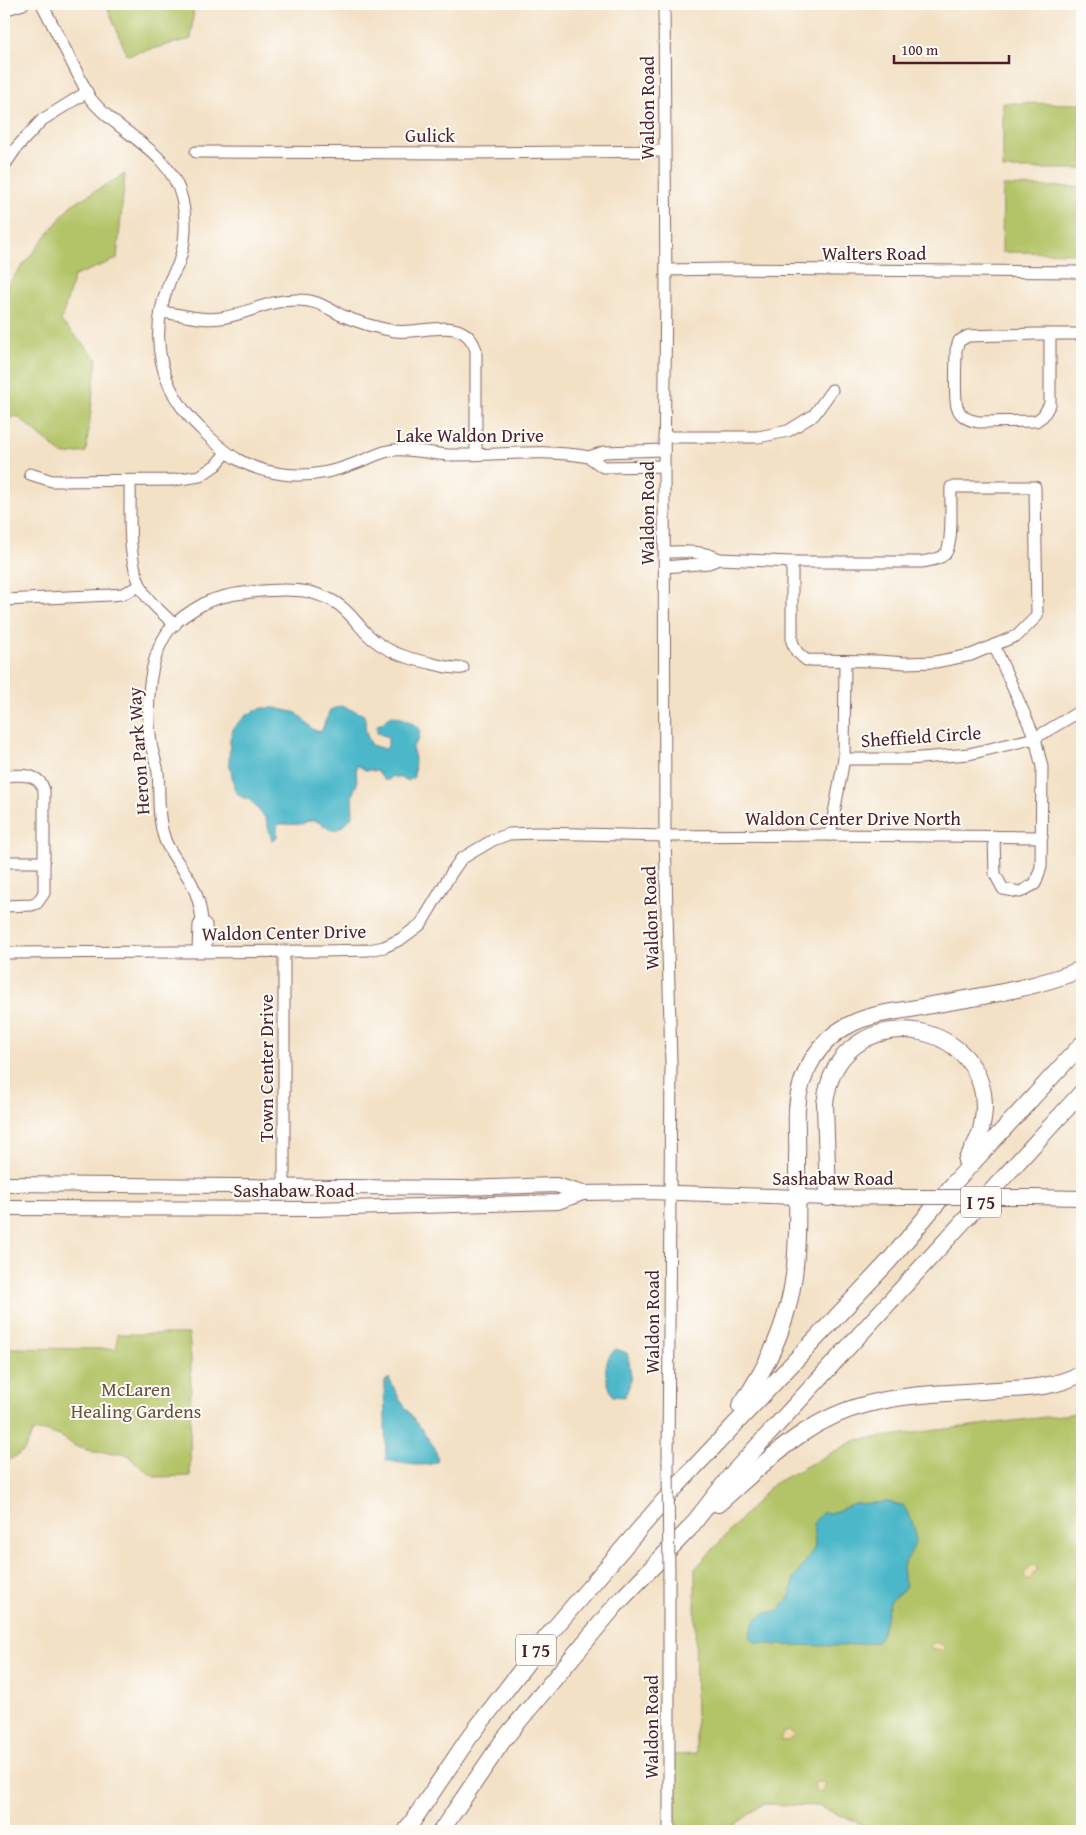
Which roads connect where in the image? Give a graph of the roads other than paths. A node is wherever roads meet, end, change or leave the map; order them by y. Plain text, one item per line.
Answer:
1 (23, 4) edge
2 (42, 4) edge
3 (664, 4) edge
4 (4, 10) edge
5 (87, 92) junction
6 (664, 151) junction
7 (196, 152) dead end
8 (4, 166) edge
9 (666, 270) junction
10 (1082, 272) edge
11 (161, 312) junction
12 (1082, 334) edge
13 (1050, 335) junction
14 (832, 390) dead end
15 (664, 437) junction
16 (664, 450) junction
17 (226, 453) junction
18 (476, 454) junction
19 (588, 457) junction
20 (664, 466) junction
21 (30, 474) dead end
22 (130, 481) junction
23 (664, 552) junction
24 (719, 559) junction
25 (792, 562) junction
26 (665, 567) junction
27 (141, 586) junction
28 (4, 600) edge
29 (175, 625) junction
30 (994, 645) junction
31 (845, 661) junction
32 (463, 668) dead end
33 (1082, 710) edge
34 (1035, 738) junction
35 (844, 759) junction
36 (4, 776) edge
37 (830, 835) junction
38 (665, 836) junction
39 (994, 836) junction
40 (1042, 837) junction
41 (4, 862) edge
42 (44, 862) junction
43 (4, 906) edge
44 (202, 951) junction
45 (284, 951) junction
46 (4, 952) edge
47 (1082, 969) edge
48 (1082, 1044) edge
49 (1082, 1092) edge
50 (1082, 1100) edge
51 (1055, 1122) junction
52 (954, 1183) junction
53 (4, 1184) edge
54 (128, 1185) junction
55 (209, 1185) junction
56 (284, 1186) junction
57 (519, 1186) junction
58 (394, 1187) junction
59 (583, 1193) junction
60 (670, 1193) junction
61 (797, 1197) junction
62 (828, 1198) junction
63 (1082, 1198) edge
64 (520, 1204) junction
65 (4, 1208) edge
66 (114, 1208) junction
67 (390, 1208) junction
68 (196, 1209) junction
69 (1082, 1373) edge
70 (682, 1481) junction
71 (689, 1528) junction
72 (406, 1831) edge
73 (442, 1831) edge
74 (668, 1831) edge

1 - 4 street
2 - 5 street, Lake Waldon Drive
3 - 6 street, Waldon Road
5 - 8 street
5 - 11 street, Lake Waldon Drive
6 - 7 street, Gulick
6 - 9 street, Waldon Road
9 - 10 street, Walters Road
9 - 15 street, Waldon Road
11 - 17 street, Lake Waldon Drive
11 - 18 street
12 - 13 street
13 - 13 street
14 - 15 street
15 - 16 street, Waldon Road
16 - 19 street, Lake Waldon Drive
16 - 20 street, Waldon Road
17 - 18 street, Lake Waldon Drive
17 - 22 street
18 - 19 street, Lake Waldon Drive
19 - 20 street, Lake Waldon Drive
20 - 23 street, Waldon Road
21 - 22 street
22 - 27 street
23 - 24 street
23 - 26 street, Waldon Road
24 - 25 street
24 - 26 street
25 - 30 street
25 - 31 street
26 - 38 street, Waldon Road
27 - 28 street
27 - 29 street
29 - 32 street, Heron Park Way
29 - 44 street, Heron Park Way
30 - 31 street
30 - 34 street
31 - 35 street
33 - 34 street, Sheffield Circle
34 - 35 street, Sheffield Circle
34 - 40 street
35 - 37 street
36 - 42 street
37 - 38 street, Waldon Center Drive North
37 - 39 street, Waldon Center Drive North
38 - 45 street, Waldon Center Drive
38 - 60 street, Waldon Road
39 - 40 street, Waldon Center Drive North
39 - 40 street
41 - 42 street
42 - 43 street
44 - 45 street, Waldon Center Drive
44 - 46 street, Waldon Center Drive
45 - 56 street, Town Center Drive
47 - 61 highway
48 - 52 highway, I 75
49 - 51 highway, I 75
50 - 51 highway
51 - 71 highway, I 75
52 - 62 highway
52 - 70 highway, I 75
53 - 54 main road, Sashabaw Road
54 - 55 main road, Sashabaw Road
54 - 66 main road
55 - 56 main road, Sashabaw Road
55 - 68 main road
56 - 58 main road, Sashabaw Road
57 - 58 main road, Sashabaw Road
57 - 59 main road, Sashabaw Road
57 - 64 main road
58 - 67 main road
59 - 60 main road, Sashabaw Road
59 - 64 main road, Sashabaw Road
60 - 61 main road, Sashabaw Road
60 - 74 street, Waldon Road, bridge
61 - 62 main road, Sashabaw Road
61 - 70 highway
62 - 63 main road, Sashabaw Road, bridge
64 - 67 main road, Sashabaw Road
65 - 66 main road, Sashabaw Road
66 - 68 main road, Sashabaw Road
67 - 68 main road, Sashabaw Road
69 - 71 highway
70 - 72 highway, I 75
71 - 73 highway, I 75

